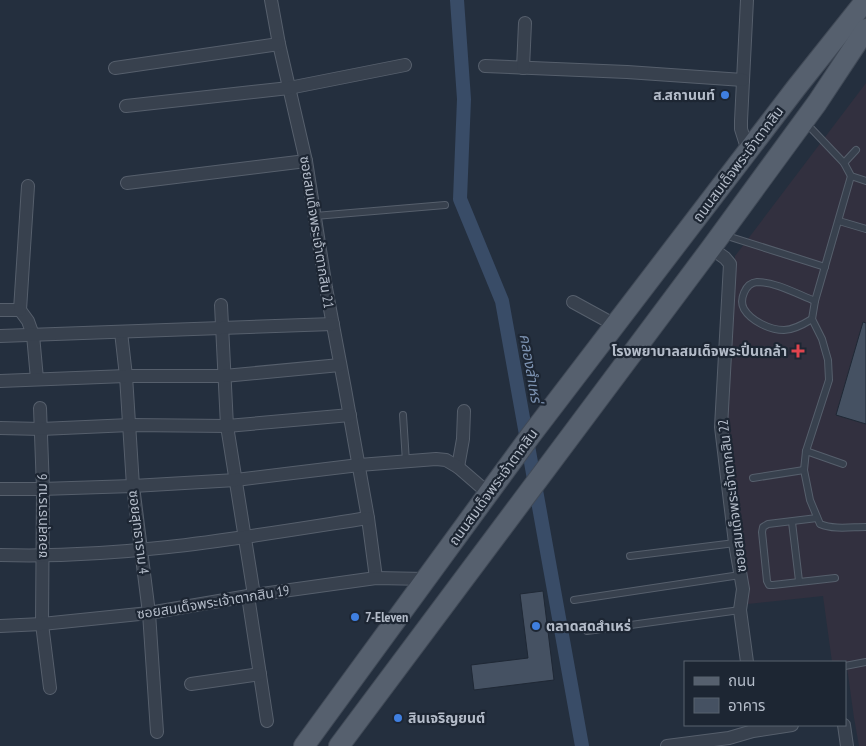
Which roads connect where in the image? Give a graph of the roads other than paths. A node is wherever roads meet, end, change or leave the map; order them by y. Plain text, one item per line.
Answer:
1 (271, 0) edge
2 (747, 0) edge
3 (850, 0) edge
4 (866, 0) edge
5 (525, 23) dead end
6 (866, 29) edge
7 (279, 44) junction
8 (866, 47) edge
9 (405, 65) dead end
10 (485, 66) dead end
11 (115, 68) dead end
12 (523, 68) junction
13 (743, 80) junction
14 (289, 88) junction
15 (796, 88) junction
16 (817, 103) junction
17 (126, 106) dead end
18 (804, 121) junction
19 (856, 150) dead end
20 (748, 151) junction
21 (306, 161) junction
22 (844, 163) junction
23 (851, 176) junction
24 (866, 181) edge
25 (127, 184) dead end
26 (28, 186) dead end
27 (445, 205) dead end
28 (315, 216) junction
29 (839, 221) junction
30 (866, 229) edge
31 (716, 241) junction
32 (825, 267) junction
33 (815, 301) junction
34 (573, 302) dead end
35 (221, 305) dead end
36 (0, 310) edge
37 (20, 310) junction
38 (812, 319) junction
39 (333, 324) junction
40 (615, 325) junction
41 (223, 328) junction
42 (121, 332) junction
43 (33, 335) junction
44 (0, 336) edge
45 (340, 366) junction
46 (126, 376) junction
47 (224, 376) junction
48 (37, 379) junction
49 (0, 381) edge
50 (40, 408) dead end
51 (464, 411) dead end
52 (350, 414) junction
53 (403, 415) dead end
54 (130, 425) junction
55 (227, 426) junction
56 (0, 428) edge
57 (41, 429) junction
58 (806, 451) junction
59 (406, 462) junction
60 (843, 464) dead end
61 (359, 465) junction
62 (458, 467) junction
63 (804, 470) junction
64 (753, 478) dead end
65 (236, 480) junction
66 (133, 486) junction
67 (0, 489) edge
68 (43, 489) junction
69 (488, 493) junction
70 (368, 518) junction
71 (817, 518) junction
72 (792, 522) junction
73 (866, 527) edge
74 (245, 538) junction
75 (735, 543) junction
76 (142, 550) junction
77 (0, 555) edge
78 (41, 556) junction
79 (630, 556) dead end
80 (740, 575) junction
81 (376, 578) junction
82 (835, 578) dead end
83 (426, 579) junction
84 (799, 581) junction
85 (251, 596) junction
86 (574, 600) dead end
87 (740, 610) junction
88 (149, 612) junction
89 (42, 624) junction
90 (0, 626) edge
91 (587, 631) dead end
92 (747, 661) edge
93 (866, 662) edge
94 (846, 666) edge
95 (260, 674) junction
96 (191, 684) dead end
97 (50, 688) dead end
98 (267, 721) dead end
99 (779, 726) edge
100 (844, 726) edge
101 (753, 728) edge
102 (157, 732) dead end
103 (304, 746) edge
104 (339, 746) edge
105 (667, 746) edge
106 (847, 746) edge

1 - 7 street, ซอยสมเด็จพระเจ้าตากสิน 21
2 - 13 street
3 - 15 main road, ถนนสมเด็จพระเจ้าตากสิน
4 - 15 main road, ถนนสมเด็จพระเจ้าตากสิน
5 - 12 street
6 - 16 main road, ถนนสมเด็จพระเจ้าตากสิน
7 - 11 street
7 - 14 street, ซอยสมเด็จพระเจ้าตากสิน 21
8 - 16 main road, ถนนสมเด็จพระเจ้าตากสิน
9 - 14 street
10 - 12 street
12 - 13 street
13 - 20 street
14 - 17 street
14 - 21 street, ซอยสมเด็จพระเจ้าตากสิน 21
15 - 20 main road, ถนนสมเด็จพระเจ้าตากสิน
16 - 18 main road, ถนนสมเด็จพระเจ้าตากสิน
18 - 22 lane
18 - 31 main road, ถนนสมเด็จพระเจ้าตากสิน
19 - 22 lane
20 - 40 main road, ถนนสมเด็จพระเจ้าตากสิน
21 - 25 street
21 - 28 street, ซอยสมเด็จพระเจ้าตากสิน 21
22 - 23 lane
23 - 24 lane
23 - 29 lane
26 - 37 street
27 - 28 lane
28 - 39 street, ซอยสมเด็จพระเจ้าตากสิน 21
29 - 30 lane
29 - 32 lane
31 - 32 lane
31 - 75 street, ซอยสมเด็จพระเจ้าตากสิน 22
31 - 104 main road, ถนนสมเด็จพระเจ้าตากสิน
32 - 33 lane
33 - 38 lane
33 - 38 lane
34 - 40 street
35 - 41 street
36 - 37 street
37 - 43 street
38 - 58 lane
39 - 41 street
39 - 45 street, ซอยสมเด็จพระเจ้าตากสิน 21
40 - 69 main road, ถนนสมเด็จพระเจ้าตากสิน
41 - 42 street
41 - 47 street
42 - 43 street
42 - 46 street, ซอยสุทธาราม 4
43 - 44 street
43 - 48 street
45 - 47 street
45 - 52 street, ซอยสมเด็จพระเจ้าตากสิน 21
46 - 47 street
46 - 48 street
46 - 54 street, ซอยสุทธาราม 4
47 - 55 street
48 - 49 street
50 - 57 street, ซอยสุทธาราม 6
51 - 62 street
52 - 55 street
52 - 61 street, ซอยสมเด็จพระเจ้าตากสิน 21
53 - 59 lane
54 - 55 street
54 - 57 street
54 - 66 street, ซอยสุทธาราม 4
55 - 65 street
56 - 57 street
57 - 68 street, ซอยสุทธาราม 6
58 - 60 lane
58 - 63 lane
59 - 61 street
59 - 62 street
61 - 65 street
61 - 70 street, ซอยสมเด็จพระเจ้าตากสิน 21
62 - 69 street
63 - 64 lane
63 - 71 lane
65 - 66 street
65 - 74 street
66 - 68 street
66 - 76 street, ซอยสุทธาราม 4
67 - 68 street
68 - 78 street, ซอยสุทธาราม 6
69 - 83 main road, ถนนสมเด็จพระเจ้าตากสิน
70 - 74 street
70 - 81 street, ซอยสมเด็จพระเจ้าตากสิน 21
71 - 72 lane
71 - 73 lane
72 - 84 lane
72 - 84 lane
74 - 76 street
74 - 85 street
75 - 79 lane
75 - 80 street, ซอยสมเด็จพระเจ้าตากสิน 22
76 - 78 street
76 - 88 street, ซอยสุทธาราม 4
77 - 78 street
78 - 89 street, ซอยสุทธาราม 6
80 - 86 lane
80 - 87 street, ซอยสมเด็จพระเจ้าตากสิน 22
81 - 83 street, ซอยสมเด็จพระเจ้าตากสิน 19
81 - 85 street, ซอยสมเด็จพระเจ้าตากสิน 19
82 - 84 lane
83 - 103 main road, ถนนสมเด็จพระเจ้าตากสิน
85 - 88 street, ซอยสมเด็จพระเจ้าตากสิน 19
85 - 95 street
87 - 91 lane
87 - 92 street, ซอยสมเด็จพระเจ้าตากสิน 22
88 - 89 street, ซอยสมเด็จพระเจ้าตากสิน 19
88 - 102 street, ซอยสุทธาราม 4
89 - 90 street, ซอยสมเด็จพระเจ้าตากสิน 19
89 - 97 street, ซอยสุทธาราม 6
93 - 94 lane
95 - 96 street
95 - 98 street
99 - 101 street
100 - 106 street
101 - 105 street

